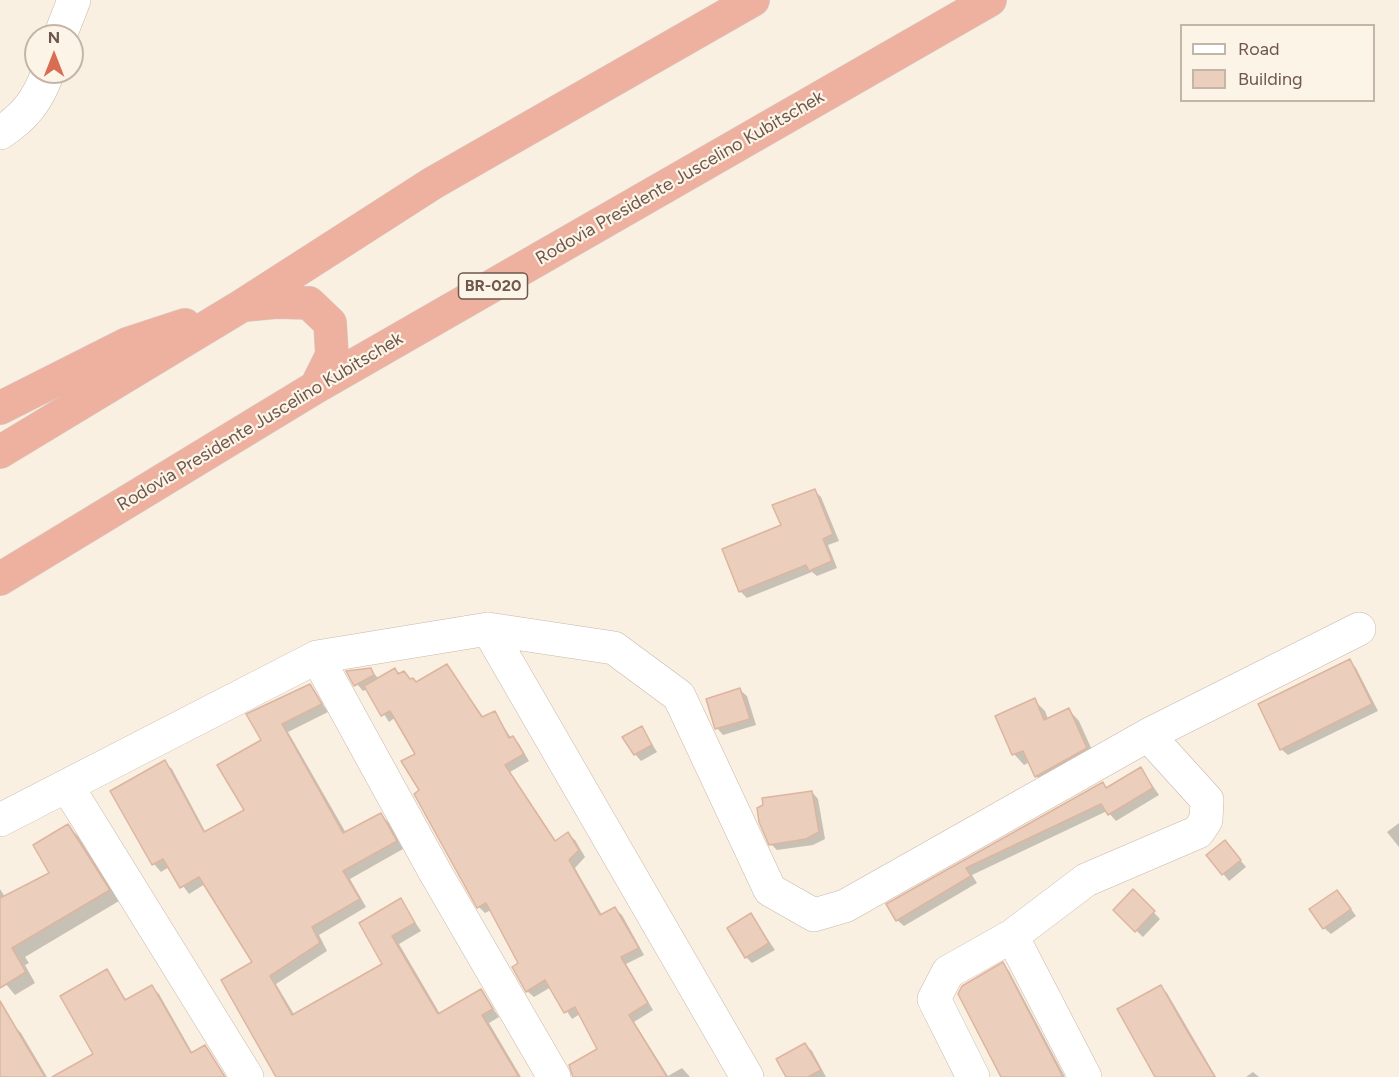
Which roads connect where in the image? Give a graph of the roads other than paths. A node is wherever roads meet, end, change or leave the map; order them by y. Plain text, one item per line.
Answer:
1 (74, 0) edge
2 (753, 0) edge
3 (990, 0) edge
4 (65, 24) edge
5 (44, 84) edge
6 (0, 133) edge
7 (243, 305) junction
8 (316, 387) junction
9 (0, 408) edge
10 (0, 452) edge
11 (0, 579) edge
12 (488, 629) junction
13 (1359, 629) dead end
14 (317, 657) junction
15 (1148, 735) junction
16 (67, 786) junction
17 (0, 820) edge
18 (1012, 936) junction
19 (247, 1077) edge
20 (554, 1077) edge
21 (747, 1077) edge
22 (973, 1077) edge
23 (1085, 1077) edge

1 - 4 street
2 - 7 highway
3 - 8 highway, Rodovia Presidente Juscelino Kubitschek / BR-020
5 - 6 street
7 - 8 highway
7 - 9 highway
7 - 10 highway
8 - 11 highway, Rodovia Presidente Juscelino Kubitschek / BR-020
12 - 14 street
12 - 15 street
12 - 21 street
13 - 15 street
14 - 16 street
14 - 20 street
15 - 18 street
16 - 17 street
16 - 19 street
18 - 22 street
18 - 23 street

